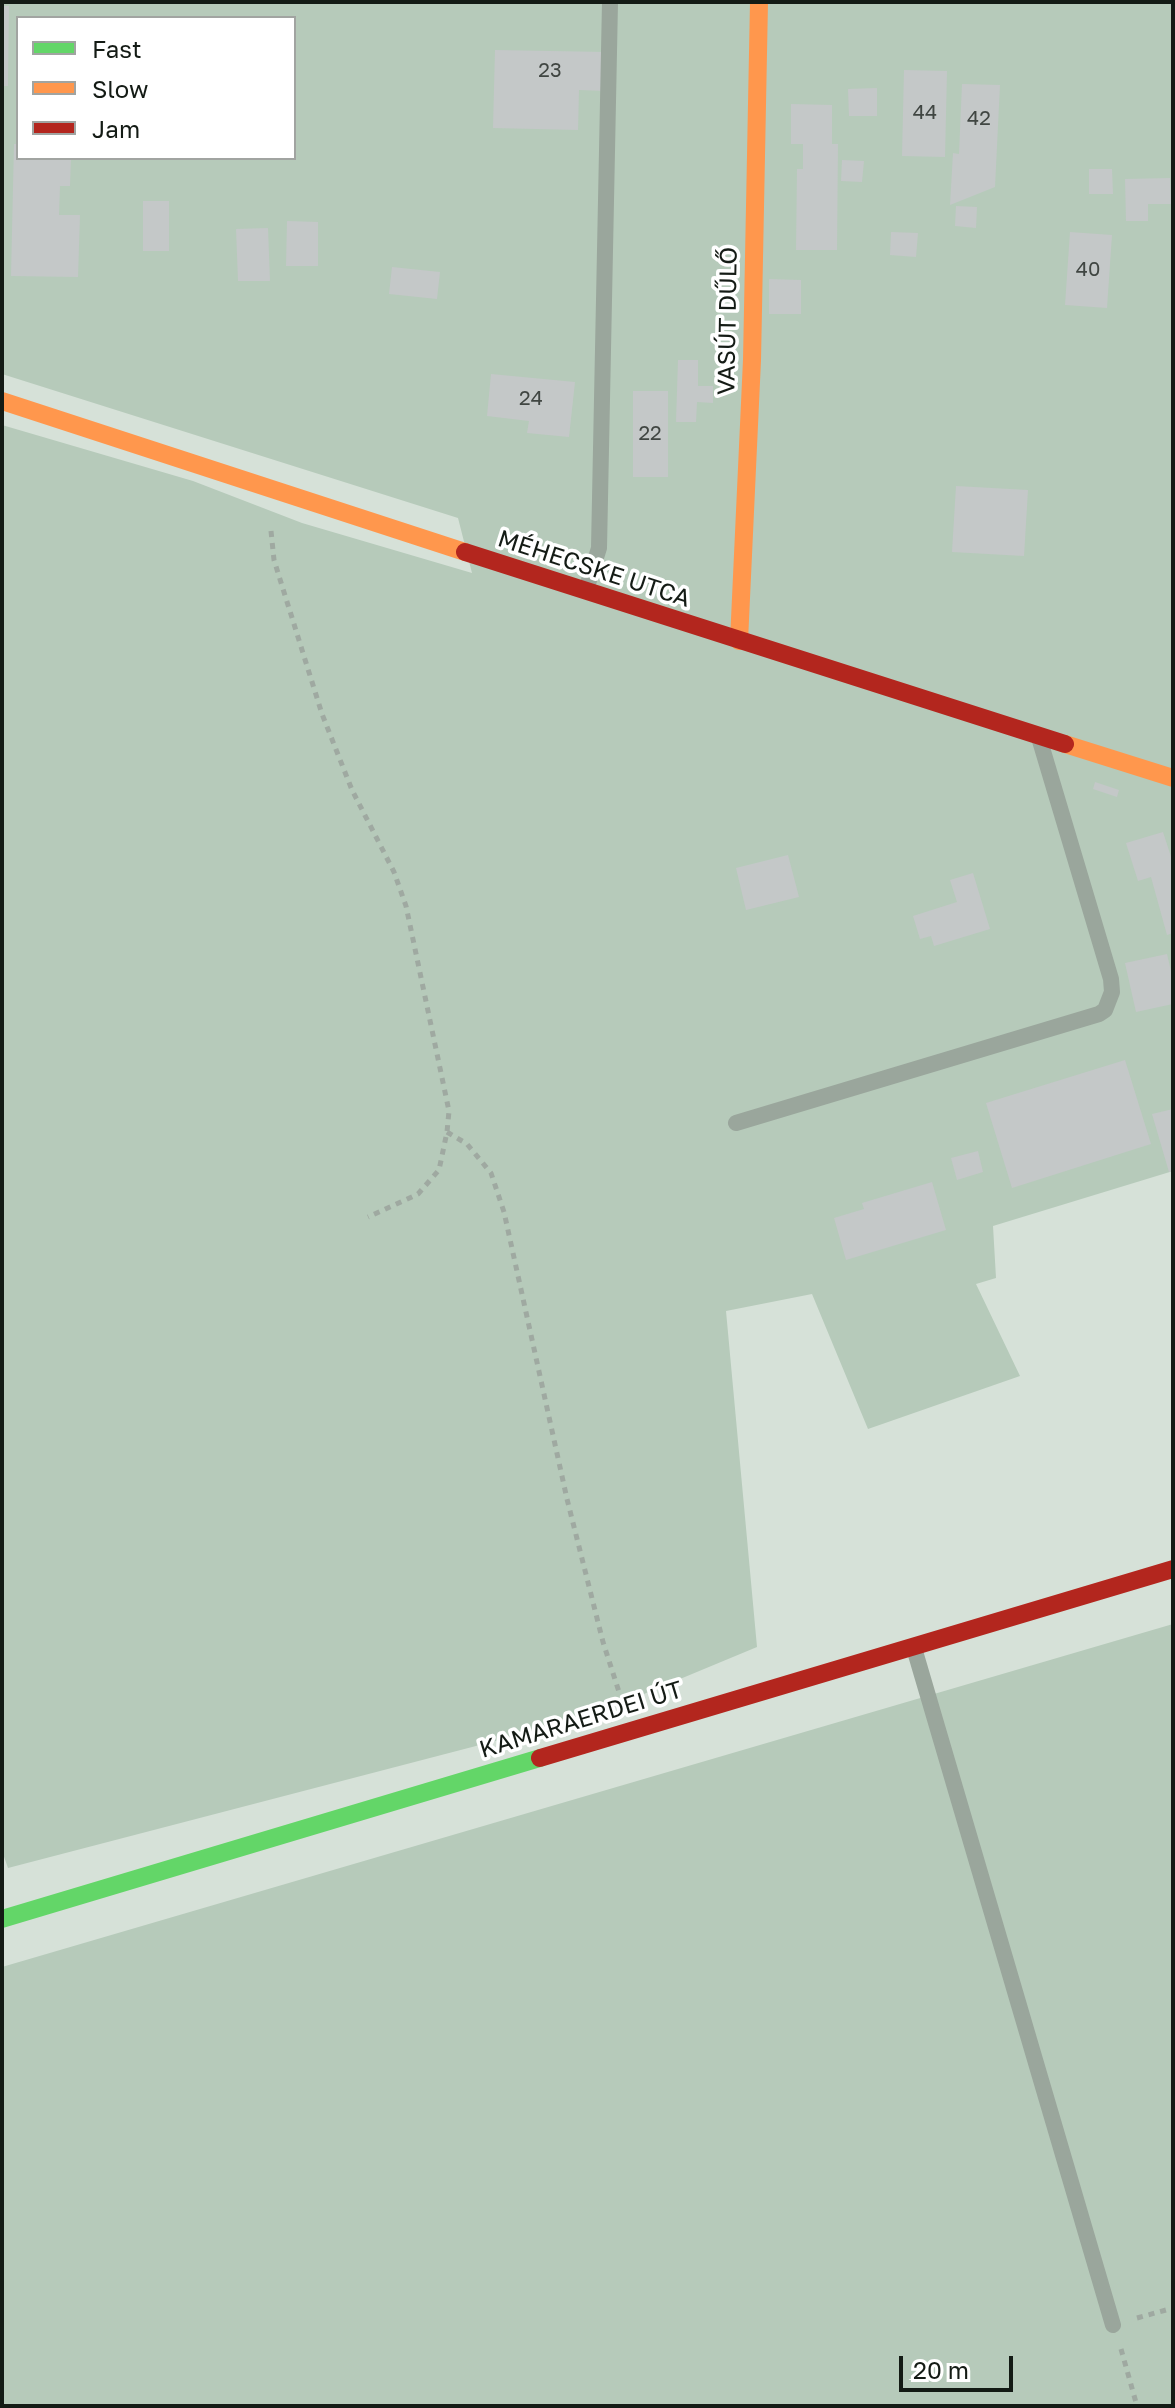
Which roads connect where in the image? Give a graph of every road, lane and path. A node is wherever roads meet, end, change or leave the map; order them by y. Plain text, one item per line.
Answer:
1 (610, 2) edge
2 (759, 2) edge
3 (2, 401) edge
4 (283, 492) junction
5 (586, 591) junction
6 (739, 641) junction
7 (1039, 736) junction
8 (1173, 778) edge
9 (736, 1123) dead end
10 (447, 1132) junction
11 (368, 1217) dead end
12 (1173, 1569) edge
13 (913, 1647) junction
14 (631, 1730) junction
15 (2, 1919) edge
16 (1173, 2308) edge
17 (1113, 2325) junction
18 (1137, 2406) edge

1 - 5 lane
2 - 6 street, VASÚT DŰLŐ
3 - 4 street, MÉHECSKE UTCA
4 - 5 street, MÉHECSKE UTCA
4 - 10 path
5 - 6 street, MÉHECSKE UTCA
6 - 7 street, MÉHECSKE UTCA
7 - 8 street, MÉHECSKE UTCA
7 - 9 lane
10 - 11 path
10 - 14 path
12 - 13 street, KAMARAERDEI ÚT
13 - 14 street, KAMARAERDEI ÚT
13 - 17 lane
14 - 15 street, KAMARAERDEI ÚT
16 - 17 path
17 - 18 path

